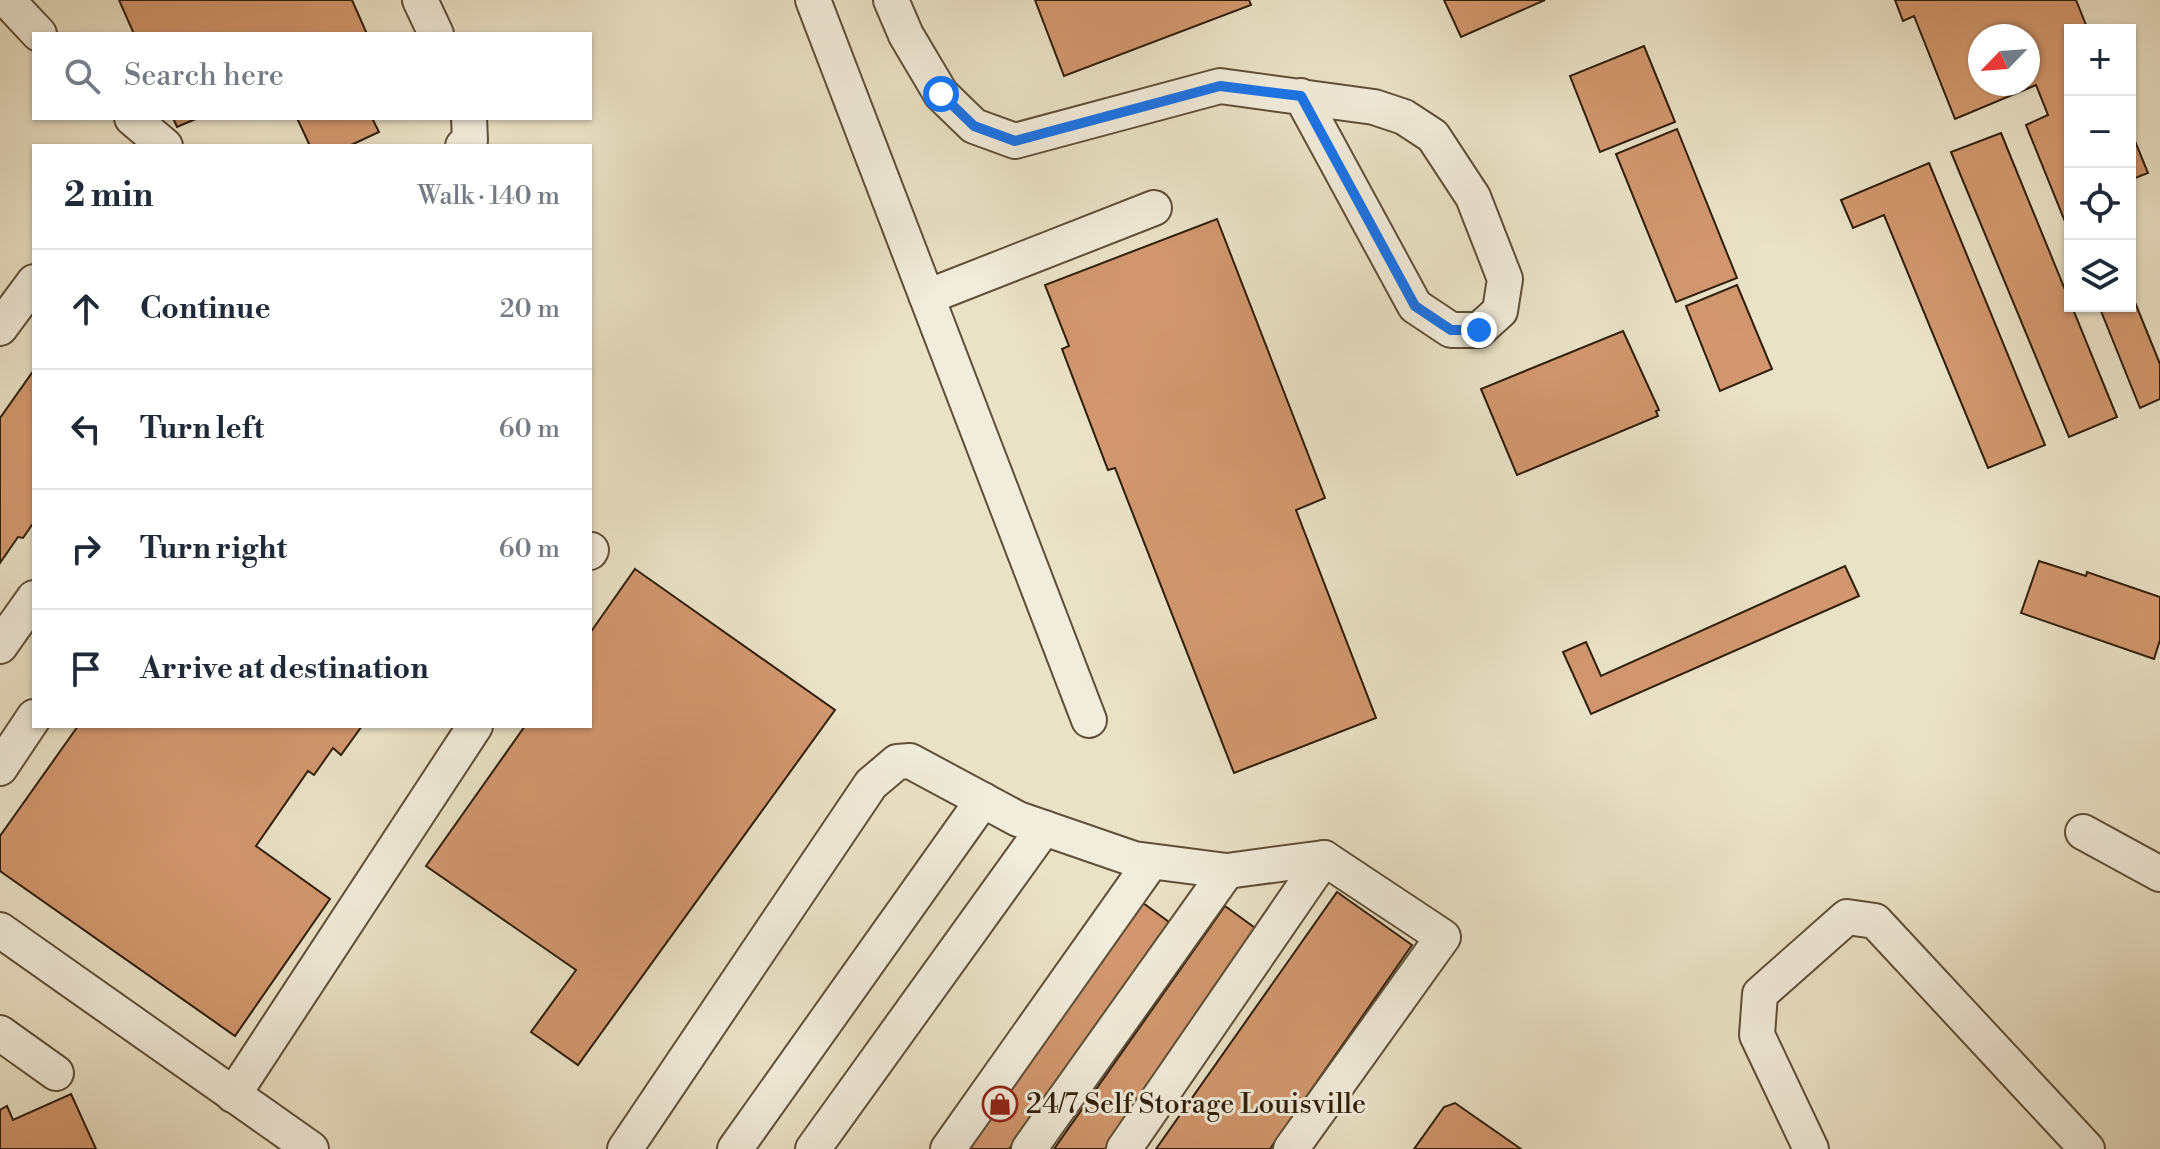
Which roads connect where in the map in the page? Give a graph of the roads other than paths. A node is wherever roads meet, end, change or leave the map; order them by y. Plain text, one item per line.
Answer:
1 (7, 0) edge
2 (420, 0) edge
3 (813, 0) edge
4 (891, 0) edge
5 (37, 32) edge
6 (435, 32) edge
7 (1301, 96) junction
8 (134, 120) edge
9 (469, 120) edge
10 (163, 144) edge
11 (465, 144) edge
12 (1154, 208) dead end
13 (32, 285) edge
14 (927, 297) junction
15 (0, 328) edge
16 (32, 601) edge
17 (0, 646) edge
18 (32, 720) edge
19 (1089, 720) dead end
20 (474, 728) edge
21 (0, 768) edge
22 (983, 800) junction
23 (1044, 828) junction
24 (2083, 832) dead end
25 (1324, 858) junction
26 (1151, 862) junction
27 (1227, 871) junction
28 (2160, 874) edge
29 (0, 930) edge
30 (0, 1033) edge
31 (56, 1073) dead end
32 (233, 1095) junction
33 (311, 1149) edge
34 (625, 1149) edge
35 (735, 1149) edge
36 (813, 1149) edge
37 (948, 1149) edge
38 (1029, 1149) edge
39 (1124, 1149) edge
40 (1291, 1149) edge
41 (1811, 1149) edge
42 (2087, 1149) edge

1 - 5 street
2 - 6 street
3 - 14 street
4 - 7 street
7 - 7 street
8 - 10 street
9 - 11 street
12 - 14 street
13 - 15 street
14 - 19 street
16 - 17 street
18 - 21 street
20 - 32 street
22 - 23 street
22 - 34 street
22 - 35 street
23 - 26 street
23 - 36 street
24 - 28 street
25 - 27 street
25 - 39 street
25 - 40 street
26 - 27 street
26 - 37 street
27 - 38 street
29 - 32 street
30 - 31 street
32 - 33 street
41 - 42 street

